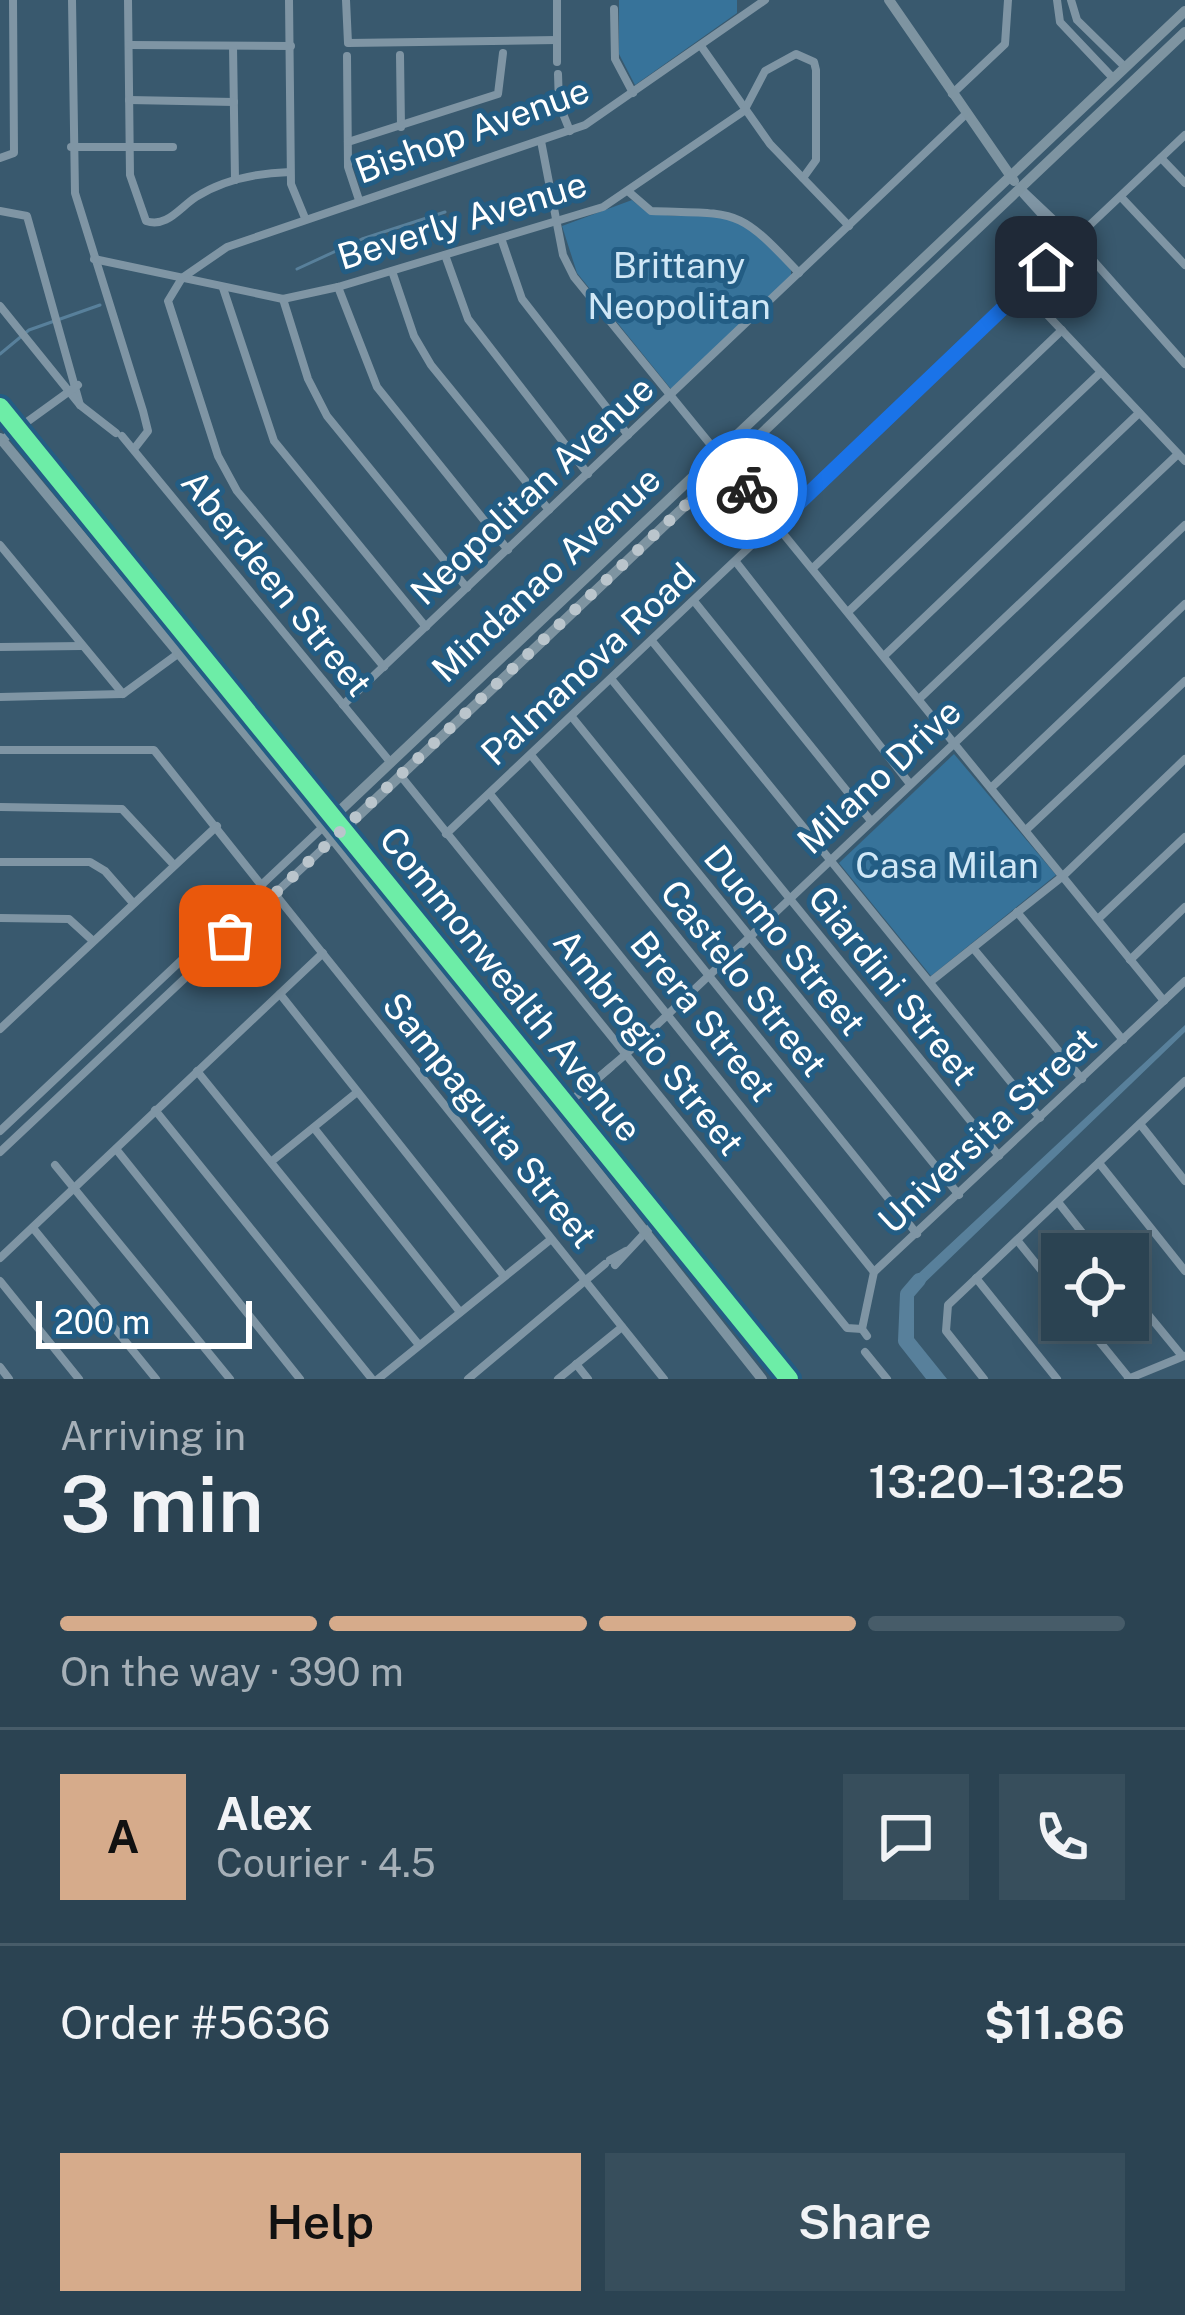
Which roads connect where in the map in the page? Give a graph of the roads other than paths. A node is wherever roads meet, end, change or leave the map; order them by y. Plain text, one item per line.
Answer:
1 (14, 0) edge
2 (72, 0) edge
3 (128, 0) edge
4 (290, 0) edge
5 (346, 0) edge
6 (557, 0) edge
7 (765, 0) edge
8 (889, 0) edge
9 (1007, 0) edge
10 (1057, 0) edge
11 (1071, 0) edge
12 (614, 9) dead end
13 (1185, 11) edge
14 (1185, 32) edge
15 (557, 40) junction
16 (129, 45) junction
17 (233, 46) junction
18 (291, 46) junction
19 (701, 46) junction
20 (503, 53) dead end
21 (400, 55) dead end
22 (347, 56) dead end
23 (557, 62) dead end
24 (1125, 68) junction
25 (558, 74) dead end
26 (1113, 78) junction
27 (633, 93) junction
28 (952, 94) junction
29 (129, 100) junction
30 (234, 102) junction
31 (744, 111) junction
32 (966, 114) junction
33 (401, 127) junction
34 (570, 131) junction
35 (1185, 135) edge
36 (541, 141) junction
37 (348, 142) junction
38 (71, 147) junction
39 (130, 147) junction
40 (173, 147) dead end
41 (0, 158) edge
42 (1161, 158) junction
43 (290, 172) junction
44 (1010, 176) junction
45 (803, 178) junction
46 (235, 180) junction
47 (1185, 183) edge
48 (1020, 188) junction
49 (629, 192) junction
50 (1120, 196) junction
51 (359, 200) junction
52 (0, 211) edge
53 (305, 218) junction
54 (556, 223) junction
55 (849, 226) junction
56 (501, 238) junction
57 (1073, 244) junction
58 (445, 255) junction
59 (94, 259) junction
60 (1185, 265) edge
61 (392, 271) junction
62 (799, 273) junction
63 (182, 278) junction
64 (222, 286) junction
65 (338, 287) junction
66 (1023, 289) junction
67 (283, 299) junction
68 (0, 306) edge
69 (1062, 330) junction
70 (1185, 364) edge
71 (1100, 372) junction
72 (78, 385) junction
73 (66, 389) junction
74 (670, 396) junction
75 (80, 406) junction
76 (0, 407) edge
77 (1139, 413) junction
78 (16, 428) junction
79 (628, 435) junction
80 (0, 440) edge
81 (134, 449) junction
82 (718, 453) junction
83 (1181, 457) edge
84 (728, 465) junction
85 (588, 474) junction
86 (549, 510) junction
87 (777, 524) junction
88 (1185, 525) edge
89 (104, 535) junction
90 (0, 545) edge
91 (90, 546) junction
92 (508, 550) junction
93 (736, 562) junction
94 (813, 568) junction
95 (467, 588) junction
96 (694, 601) junction
97 (1185, 604) edge
98 (848, 612) junction
99 (426, 627) junction
100 (652, 640) junction
101 (83, 646) junction
102 (0, 647) edge
103 (179, 653) junction
104 (884, 656) junction
105 (384, 667) junction
106 (612, 680) junction
107 (1185, 681) edge
108 (123, 694) junction
109 (0, 697) edge
110 (919, 699) junction
111 (343, 706) junction
112 (572, 717) junction
113 (954, 742) junction
114 (0, 750) edge
115 (531, 755) junction
116 (1185, 759) edge
117 (391, 763) junction
118 (400, 775) junction
119 (910, 784) junction
120 (991, 788) junction
121 (490, 794) junction
122 (0, 807) edge
123 (333, 817) junction
124 (871, 821) junction
125 (217, 826) junction
126 (323, 827) junction
127 (344, 830) junction
128 (1025, 830) junction
129 (446, 834) junction
130 (1185, 837) edge
131 (333, 839) junction
132 (829, 860) junction
133 (0, 862) edge
134 (174, 865) junction
135 (1063, 877) junction
136 (262, 886) junction
137 (275, 894) junction
138 (788, 899) junction
139 (134, 903) junction
140 (1185, 908) edge
141 (1018, 912) junction
142 (0, 918) edge
143 (1098, 920) junction
144 (747, 937) junction
145 (92, 941) junction
146 (973, 948) junction
147 (323, 953) junction
148 (1130, 959) junction
149 (707, 975) junction
150 (1185, 981) edge
151 (930, 982) junction
152 (280, 994) junction
153 (1164, 1001) junction
154 (666, 1014) junction
155 (0, 1029) edge
156 (1123, 1040) junction
157 (625, 1054) junction
158 (197, 1071) junction
159 (1082, 1078) junction
160 (1184, 1085) edge
161 (356, 1093) junction
162 (566, 1104) junction
163 (155, 1110) junction
164 (553, 1116) junction
165 (1040, 1118) junction
166 (1140, 1124) junction
167 (314, 1128) junction
168 (0, 1131) edge
169 (116, 1148) junction
170 (0, 1152) edge
171 (999, 1156) junction
172 (272, 1161) junction
173 (1099, 1163) junction
174 (55, 1165) dead end
175 (1185, 1181) edge
176 (74, 1188) junction
177 (958, 1195) junction
178 (1058, 1202) junction
179 (659, 1218) junction
180 (33, 1228) junction
181 (645, 1233) junction
182 (1083, 1233) edge
183 (917, 1234) junction
184 (550, 1240) junction
185 (1017, 1240) junction
186 (0, 1258) edge
187 (1041, 1270) edge
188 (1185, 1270) edge
189 (874, 1272) junction
190 (503, 1276) junction
191 (976, 1278) junction
192 (0, 1281) edge
193 (586, 1284) junction
194 (460, 1312) junction
195 (1149, 1315) edge
196 (622, 1327) junction
197 (865, 1332) joint
198 (1099, 1341) edge
199 (419, 1345) junction
200 (866, 1352) dead end
201 (1183, 1356) edge
202 (576, 1364) junction
203 (0, 1366) edge
204 (9, 1379) edge
205 (79, 1379) edge
206 (156, 1379) edge
207 (230, 1379) edge
208 (300, 1379) edge
209 (375, 1379) edge
210 (468, 1379) edge
211 (558, 1379) edge
212 (588, 1379) edge
213 (664, 1379) edge
214 (762, 1379) edge
215 (790, 1379) edge
216 (887, 1379) edge
217 (984, 1379) edge
218 (1057, 1379) edge
219 (1129, 1379) edge

1 - 41 street
2 - 38 street
3 - 16 street
4 - 18 street
5 - 15 street
6 - 15 street
7 - 19 street, Bishop Avenue
8 - 28 main road
9 - 28 street
10 - 26 street
11 - 24 street
12 - 27 street
13 - 24 main road, Mindanao Avenue
14 - 48 main road, Mindanao Avenue
15 - 23 street
16 - 17 street
16 - 29 street
17 - 18 street
17 - 30 street
18 - 43 street
19 - 27 street, Bishop Avenue
19 - 31 street
20 - 33 street
21 - 33 street
22 - 37 street
24 - 26 main road, Mindanao Avenue
25 - 34 street
26 - 44 main road, Mindanao Avenue
27 - 34 street, Bishop Avenue
28 - 32 main road
29 - 30 street
29 - 39 street
30 - 46 street
31 - 45 street
31 - 45 street, Beverly Avenue
31 - 49 street, Beverly Avenue
32 - 44 main road
32 - 55 street, Neopolitan Avenue
33 - 37 street
34 - 36 street, Bishop Avenue
35 - 42 street, Palmanova Road
36 - 51 street, Bishop Avenue
36 - 54 street
37 - 51 street
38 - 39 street
38 - 59 street
39 - 40 street
39 - 46 street
42 - 47 street
42 - 50 street, Palmanova Road
43 - 46 street
43 - 53 street
44 - 48 main road
44 - 82 main road, Mindanao Avenue
45 - 55 street
48 - 57 street
48 - 84 main road, Mindanao Avenue
49 - 54 street, Beverly Avenue
49 - 62 street
50 - 57 street, Palmanova Road
50 - 60 street
51 - 53 street, Bishop Avenue
52 - 72 street
53 - 63 street, Bishop Avenue
54 - 56 street, Beverly Avenue
54 - 74 street
55 - 62 street, Neopolitan Avenue
56 - 58 street, Beverly Avenue
56 - 79 street
57 - 66 street, Palmanova Road
57 - 70 street
58 - 61 street, Beverly Avenue
58 - 85 street
59 - 63 street, Beverly Avenue
59 - 81 street
61 - 65 street, Beverly Avenue
61 - 86 street
62 - 74 street, Neopolitan Avenue
63 - 64 street, Beverly Avenue
63 - 105 street
64 - 67 street, Beverly Avenue
64 - 99 street
65 - 67 street, Beverly Avenue
65 - 92 street
66 - 69 street
66 - 87 street, Palmanova Road
67 - 95 street
68 - 73 street, Aberdeen Street
69 - 71 street
69 - 94 street
71 - 77 street
71 - 98 street
72 - 73 street
72 - 75 street
73 - 75 street, Aberdeen Street
73 - 78 street
74 - 79 street, Neopolitan Avenue
74 - 82 street
75 - 81 street, Aberdeen Street
76 - 78 main road, Commonwealth Avenue
77 - 83 street
77 - 104 street
78 - 80 street
78 - 89 main road, Commonwealth Avenue
79 - 85 street, Neopolitan Avenue
80 - 91 main road, Commonwealth Avenue
81 - 111 street, Aberdeen Street
82 - 84 street
82 - 117 main road, Mindanao Avenue
83 - 110 street
84 - 87 street
84 - 118 main road, Mindanao Avenue
85 - 86 street, Neopolitan Avenue
86 - 92 street, Neopolitan Avenue
87 - 93 street, Palmanova Road
87 - 94 street
88 - 113 street, Milano Drive
89 - 91 main road
89 - 123 main road, Commonwealth Avenue
90 - 101 street
91 - 103 main road, Commonwealth Avenue
92 - 95 street, Neopolitan Avenue
93 - 96 street, Palmanova Road
93 - 119 street
94 - 98 street
95 - 99 street, Neopolitan Avenue
96 - 100 street, Palmanova Road
96 - 124 street
97 - 120 street
98 - 104 street
99 - 105 street, Neopolitan Avenue
100 - 106 street, Palmanova Road
100 - 132 street
101 - 102 street
101 - 108 street
103 - 108 street
103 - 126 main road, Commonwealth Avenue
104 - 110 street
105 - 111 street, Neopolitan Avenue
106 - 112 street, Palmanova Road
106 - 138 street, Giardini Street
107 - 128 street
108 - 109 street
110 - 113 street
111 - 117 street, Aberdeen Street
112 - 115 street, Palmanova Road
112 - 144 street, Duomo Street
113 - 119 street, Milano Drive
113 - 120 street
114 - 125 street
115 - 121 street, Palmanova Road
115 - 149 street, Castelo Street
116 - 135 street
117 - 118 main road
117 - 123 main road, Mindanao Avenue
118 - 127 main road, Mindanao Avenue
118 - 129 street, Ambrogio Street
119 - 124 street, Milano Drive
120 - 128 street
121 - 129 street, Palmanova Road
121 - 154 street, Brera Street
122 - 134 street
123 - 126 main road, Mindanao Avenue
123 - 127 main road, Commonwealth Avenue
124 - 132 street, Milano Drive
125 - 134 street
125 - 136 street
126 - 131 main road, Commonwealth Avenue
126 - 136 street, Mindanao Avenue
127 - 131 main road, Mindanao Avenue
127 - 162 main road, Commonwealth Avenue
128 - 135 street
129 - 157 street, Ambrogio Street
130 - 143 street
131 - 137 street, Mindanao Avenue
131 - 164 main road, Commonwealth Avenue
132 - 138 street, Milano Drive
132 - 151 street
133 - 139 street
134 - 139 street
135 - 141 street
135 - 143 street
136 - 168 street, Mindanao Avenue
137 - 147 street, Sampaguita Street
137 - 170 street, Mindanao Avenue
138 - 144 street, Milano Drive
138 - 171 street, Giardini Street
139 - 145 street
140 - 148 street
141 - 146 street
141 - 156 street
142 - 145 street
143 - 148 street
144 - 149 street, Milano Drive
144 - 177 street, Duomo Street
145 - 155 street
146 - 151 street
146 - 159 street
147 - 152 street
147 - 184 street, Sampaguita Street
148 - 153 street
149 - 154 street, Milano Drive
149 - 183 street, Castelo Street
150 - 153 street, Universita Street
151 - 165 street
152 - 158 street
152 - 161 street
153 - 156 street, Universita Street
154 - 157 street, Milano Drive
154 - 189 street, Brera Street
156 - 159 street, Universita Street
157 - 162 street, Milano Drive
157 - 197 street, Ambrogio Street
158 - 163 street
158 - 172 street
159 - 165 street, Universita Street
160 - 166 street
161 - 167 street
161 - 190 street
162 - 164 street, Milano Drive
162 - 179 main road, Commonwealth Avenue
163 - 169 street
163 - 209 street
164 - 181 main road, Commonwealth Avenue
165 - 171 street, Universita Street
166 - 173 street
166 - 175 street
167 - 172 street
167 - 194 street
169 - 176 street
169 - 208 street
171 - 177 street, Universita Street
172 - 199 street
173 - 178 street
173 - 188 street
174 - 176 street
176 - 180 street
176 - 207 street
177 - 183 street, Universita Street
178 - 182 street
178 - 185 street
179 - 181 street
179 - 215 main road, Commonwealth Avenue
180 - 186 street
180 - 206 street
181 - 193 street
181 - 214 main road, Commonwealth Avenue
183 - 189 street, Universita Street
184 - 190 street
184 - 193 street, Sampaguita Street
185 - 187 street
185 - 191 street
189 - 197 street, Universita Street
190 - 194 street
191 - 217 street
191 - 218 street
192 - 205 street
193 - 196 street, Sampaguita Street
193 - 210 street
194 - 199 street
195 - 201 street
196 - 202 street
196 - 213 street, Sampaguita Street
198 - 219 street
199 - 209 street
200 - 216 street
201 - 219 street
202 - 211 street
202 - 212 street
203 - 204 street

